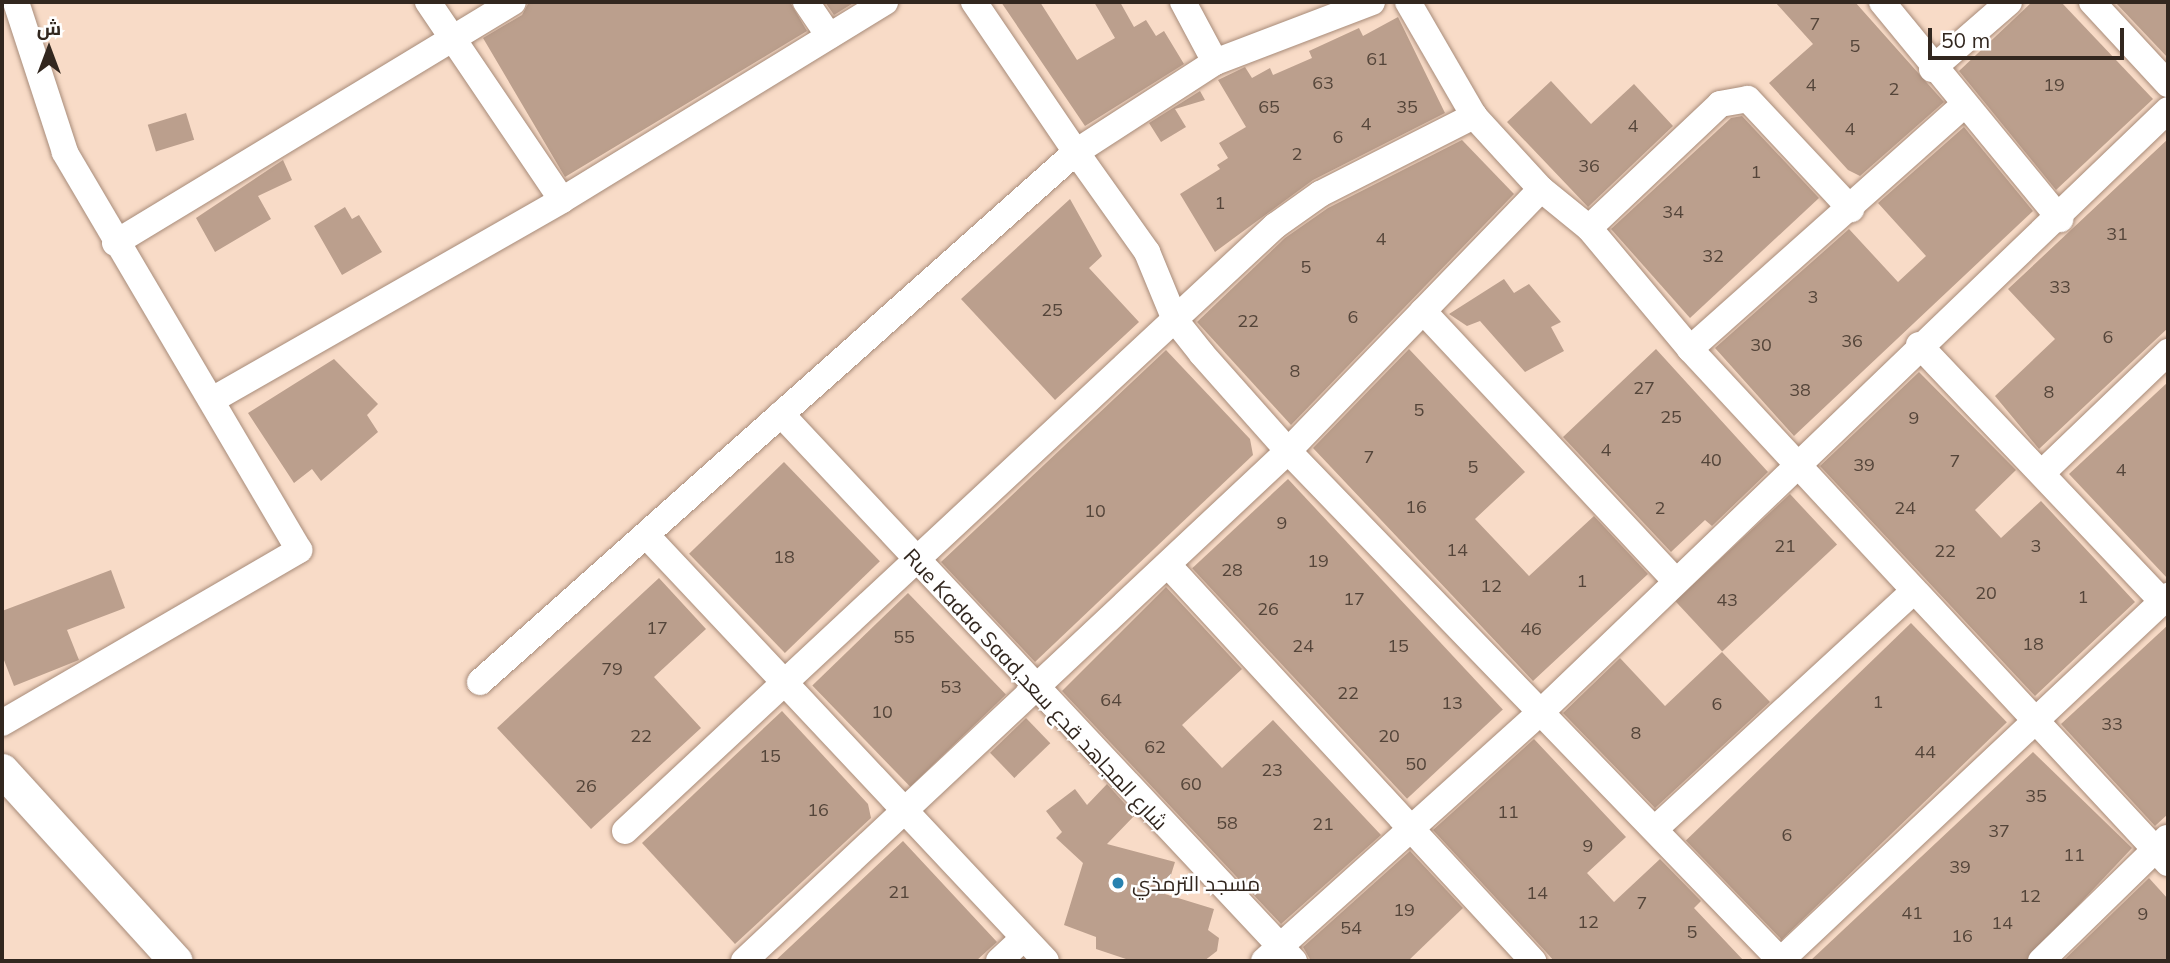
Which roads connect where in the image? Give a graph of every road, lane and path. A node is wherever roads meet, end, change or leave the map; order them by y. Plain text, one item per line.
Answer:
1 (16, 2) edge
2 (428, 2) edge
3 (513, 2) edge
4 (806, 2) edge
5 (885, 2) edge
6 (974, 2) edge
7 (1183, 2) edge
8 (1372, 2) edge
9 (1408, 2) edge
10 (1882, 2) edge
11 (2009, 2) edge
12 (2092, 2) edge
13 (829, 36) junction
14 (451, 40) junction
15 (1215, 62) junction
16 (1932, 69) junction
17 (2168, 84) edge
18 (1962, 107) junction
19 (2168, 110) edge
20 (1474, 116) junction
21 (1076, 152) junction
22 (1541, 189) junction
23 (562, 200) junction
24 (1851, 209) junction
25 (2060, 219) junction
26 (1589, 228) junction
27 (115, 243) junction
28 (1423, 311) junction
29 (1175, 320) junction
30 (1919, 345) junction
31 (1690, 349) junction
32 (2168, 352) edge
33 (212, 400) junction
34 (781, 414) junction
35 (1288, 451) junction
36 (1795, 463) junction
37 (2042, 473) junction
38 (646, 536) junction
39 (914, 560) junction
40 (1168, 565) junction
41 (1675, 581) junction
42 (1914, 591) junction
43 (2165, 599) edge
44 (784, 680) junction
45 (480, 682) dead end
46 (1037, 690) junction
47 (1542, 711) junction
48 (2, 723) edge
49 (2034, 723) junction
50 (2, 770) edge
51 (904, 810) junction
52 (1409, 829) junction
53 (1655, 829) junction
54 (625, 831) dead end
55 (2164, 850) edge
56 (1023, 939) junction
57 (1279, 956) edge
58 (176, 961) edge
59 (744, 961) edge
60 (999, 961) edge
61 (1046, 961) edge
62 (1533, 961) edge
63 (1781, 961) edge
64 (2041, 961) edge

1 - 27 street
2 - 14 street
3 - 14 street
4 - 13 street
5 - 13 street
6 - 21 street
7 - 15 street
8 - 15 street
9 - 20 street
10 - 16 street
11 - 16 street
12 - 17 street
13 - 23 street
14 - 23 street
14 - 27 street
15 - 21 street
16 - 18 street
18 - 24 street
18 - 25 street
19 - 25 street
20 - 22 street
20 - 29 street
21 - 29 street
21 - 34 street
22 - 26 street
22 - 28 street
23 - 33 street
24 - 26 street
24 - 31 street
25 - 30 street
26 - 31 street
27 - 33 street
28 - 35 street
28 - 41 street
29 - 35 street
29 - 39 street
30 - 36 street
30 - 37 street
31 - 36 street
32 - 37 street
33 - 48 street
34 - 38 street
34 - 39 street, Rue Kadaa Saad,شارع المجاهد قدع سعد
35 - 40 street
35 - 47 street
36 - 41 street
36 - 42 street
37 - 43 street
38 - 44 street
38 - 45 street
39 - 44 street
39 - 46 street, Rue Kadaa Saad,شارع المجاهد قدع سعد
40 - 46 street
40 - 52 street
41 - 47 street
42 - 49 street
42 - 53 street
43 - 49 street
44 - 51 street
44 - 54 street
46 - 51 street
46 - 57 street, Rue Kadaa Saad,شارع المجاهد قدع سعد
47 - 52 street
47 - 53 street
49 - 55 street
49 - 63 street
50 - 58 street
51 - 56 street
51 - 59 street
52 - 57 street
52 - 62 street
53 - 63 street
55 - 64 street
56 - 60 street
56 - 61 street

